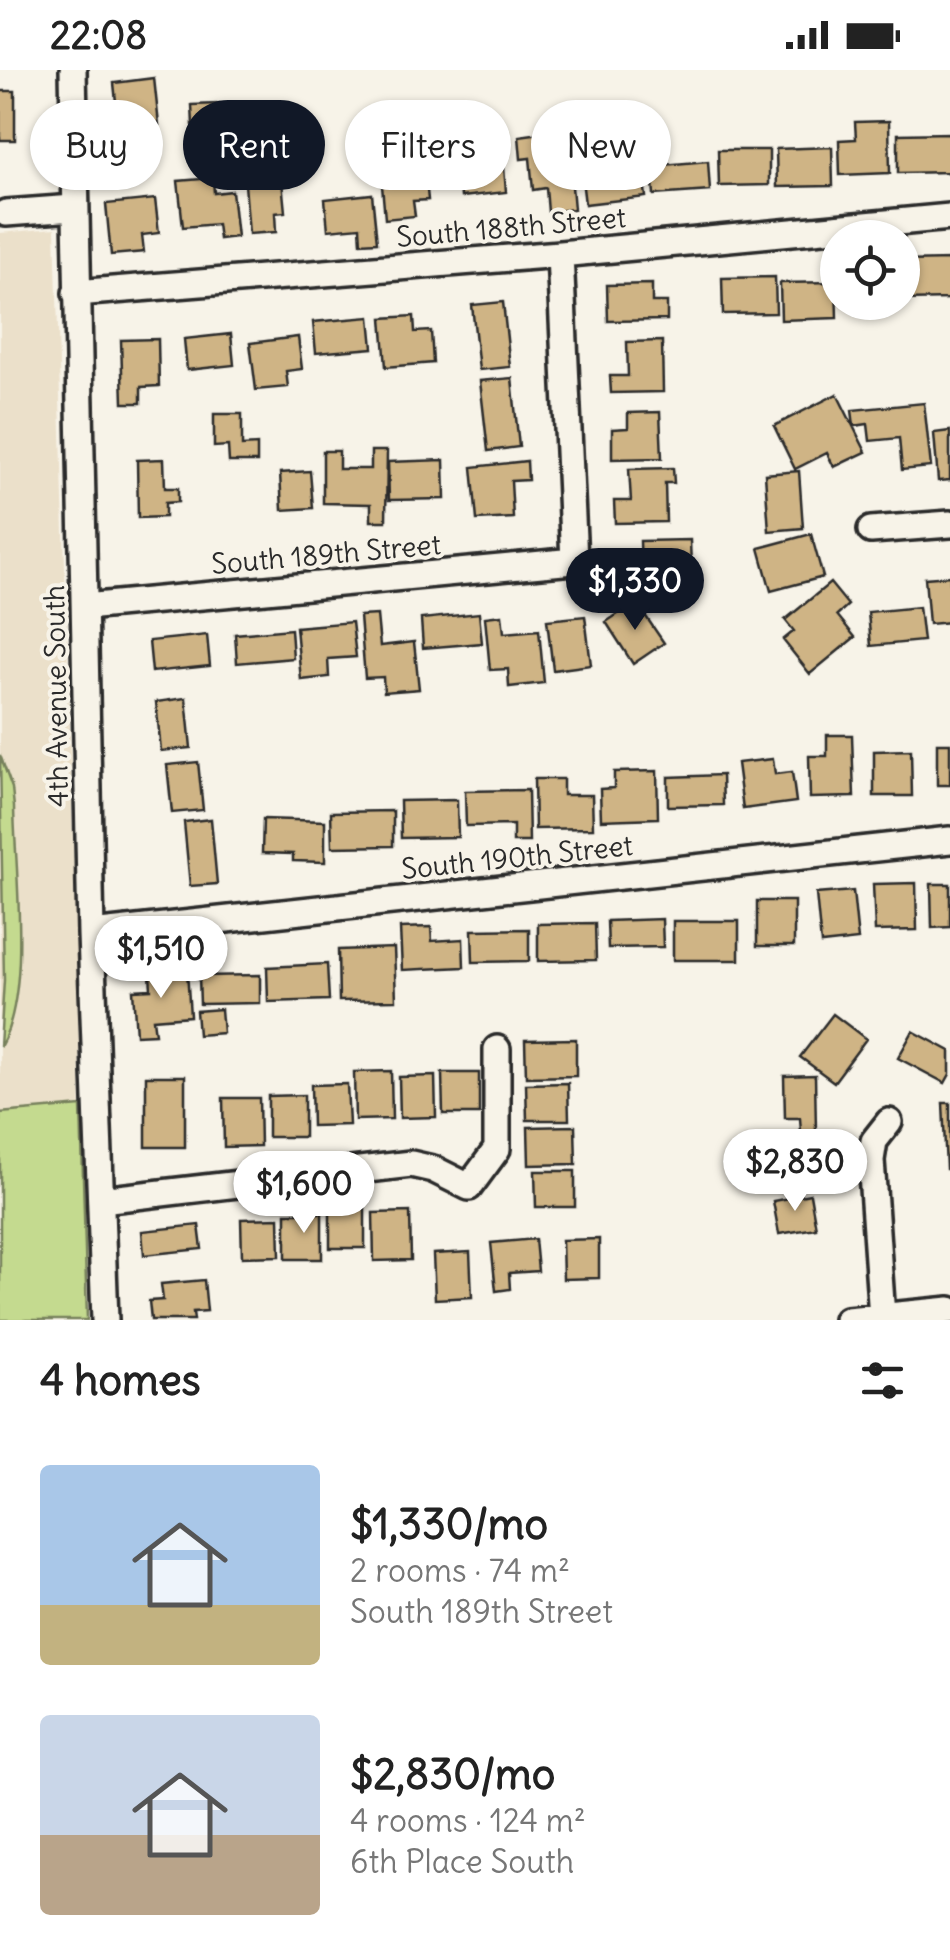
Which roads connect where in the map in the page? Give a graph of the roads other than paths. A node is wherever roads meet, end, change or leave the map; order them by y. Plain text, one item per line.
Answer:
1 (72, 70) edge
2 (74, 208) junction
3 (6, 213) dead end
4 (950, 216) edge
5 (560, 254) junction
6 (76, 293) junction
7 (950, 524) edge
8 (871, 530) dead end
9 (85, 607) junction
10 (950, 840) edge
11 (91, 934) junction
12 (498, 1049) dead end
13 (888, 1122) dead end
14 (101, 1200) junction
15 (950, 1310) edge
16 (882, 1316) junction
17 (105, 1320) edge
18 (847, 1320) edge

1 - 2 street, 4th Avenue South
2 - 3 street
2 - 6 street, 4th Avenue South
4 - 5 street, South 188th Street
5 - 6 street, South 188th Street
5 - 9 street, South 189th Street
6 - 9 street, 4th Avenue South
7 - 8 street
9 - 11 street, 4th Avenue South
10 - 11 street, South 190th Street
11 - 14 street, 4th Avenue South
12 - 14 street
13 - 16 street
14 - 17 street, 4th Avenue South
15 - 16 street
16 - 18 street

